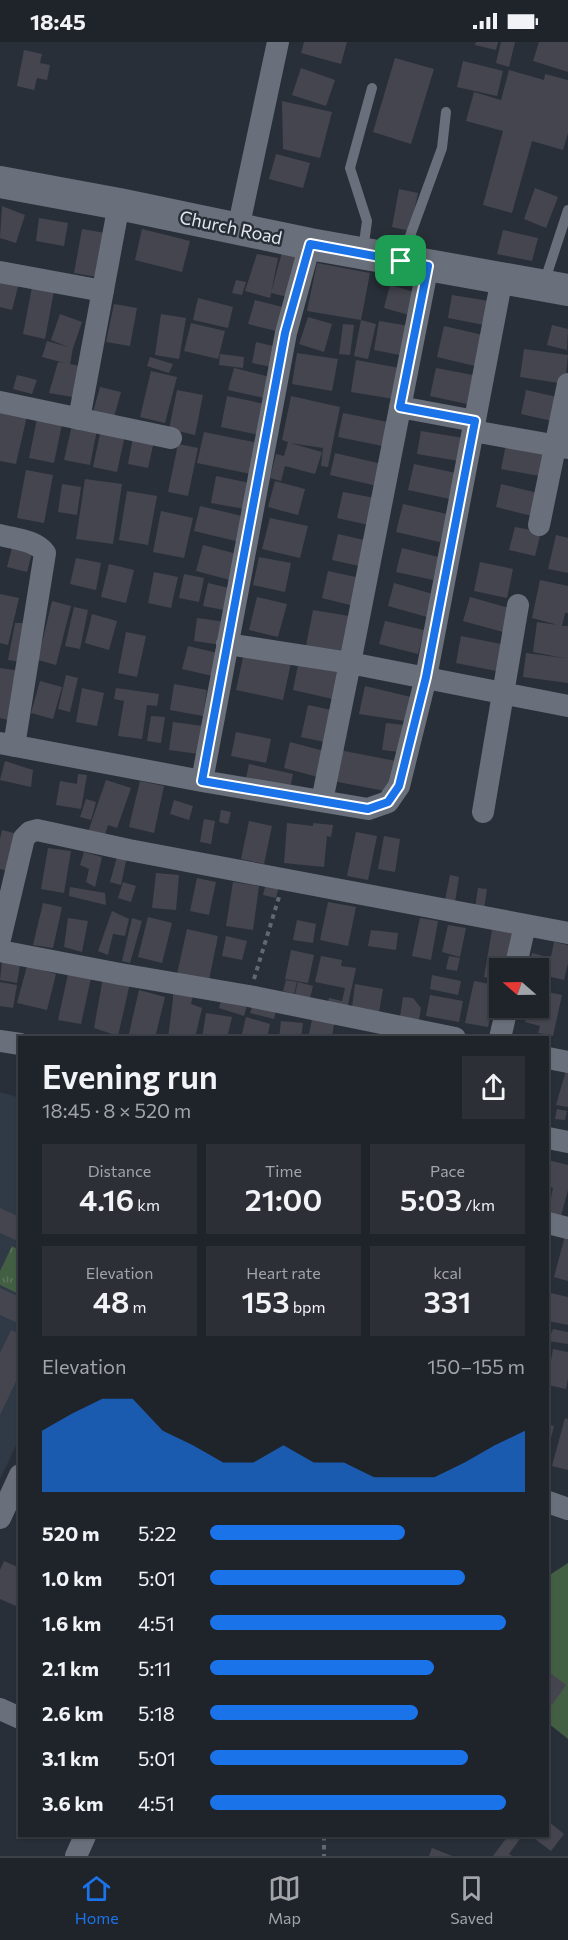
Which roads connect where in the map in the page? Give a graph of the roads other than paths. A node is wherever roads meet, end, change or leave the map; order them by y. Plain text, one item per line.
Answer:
1 (278, 42) edge
2 (372, 88) dead end
3 (446, 112) dead end
4 (0, 182) edge
5 (119, 204) junction
6 (568, 210) edge
7 (238, 229) junction
8 (310, 244) junction
9 (363, 253) junction
10 (415, 263) junction
11 (0, 272) edge
12 (502, 278) junction
13 (556, 288) edge
14 (103, 291) junction
15 (568, 384) edge
16 (0, 402) edge
17 (400, 407) junction
18 (79, 419) junction
19 (474, 426) junction
20 (171, 438) dead end
21 (562, 446) edge
22 (539, 525) dead end
23 (0, 535) edge
24 (518, 605) dead end
25 (227, 644) junction
26 (350, 663) junction
27 (426, 677) junction
28 (504, 693) junction
29 (568, 706) edge
30 (7, 744) edge
31 (202, 781) junction
32 (322, 801) junction
33 (483, 812) dead end
34 (525, 925) junction
35 (568, 933) edge
36 (0, 939) edge
37 (0, 951) edge
38 (518, 958) edge
39 (505, 1018) edge
40 (445, 1036) edge
41 (500, 1036) edge
42 (0, 1041) edge
43 (18, 1044) edge
44 (549, 1058) edge
45 (568, 1062) edge
46 (549, 1138) edge
47 (568, 1142) edge
48 (549, 1223) edge
49 (568, 1228) edge
50 (18, 1479) edge
51 (549, 1502) edge
52 (568, 1509) edge
53 (0, 1518) edge
54 (0, 1709) edge
55 (18, 1717) edge
56 (85, 1837) edge
57 (76, 1856) edge

1 - 7 street
2 - 9 lane
3 - 10 lane
4 - 5 street, Church Road
5 - 7 street, Church Road
5 - 14 street
6 - 13 lane
7 - 8 street, Church Road
8 - 9 street, Church Road
8 - 25 street
9 - 10 street, Church Road
10 - 12 street, Church Road
10 - 17 street
11 - 14 street
12 - 13 street, Church Road
12 - 19 street
14 - 18 street
15 - 21 street
16 - 18 street
17 - 19 street
17 - 26 street
18 - 20 street
19 - 21 street
19 - 27 street
21 - 22 street
23 - 30 street
24 - 28 street
25 - 26 street
25 - 31 street
26 - 27 street
26 - 32 street
27 - 28 street
27 - 32 street
28 - 29 street
28 - 33 street
30 - 31 street
31 - 32 street
34 - 35 street
34 - 36 street
34 - 38 street
37 - 40 street
39 - 41 street
42 - 43 street
44 - 45 street
46 - 47 street
48 - 49 street
50 - 53 street
51 - 52 street
54 - 55 street
56 - 57 street

